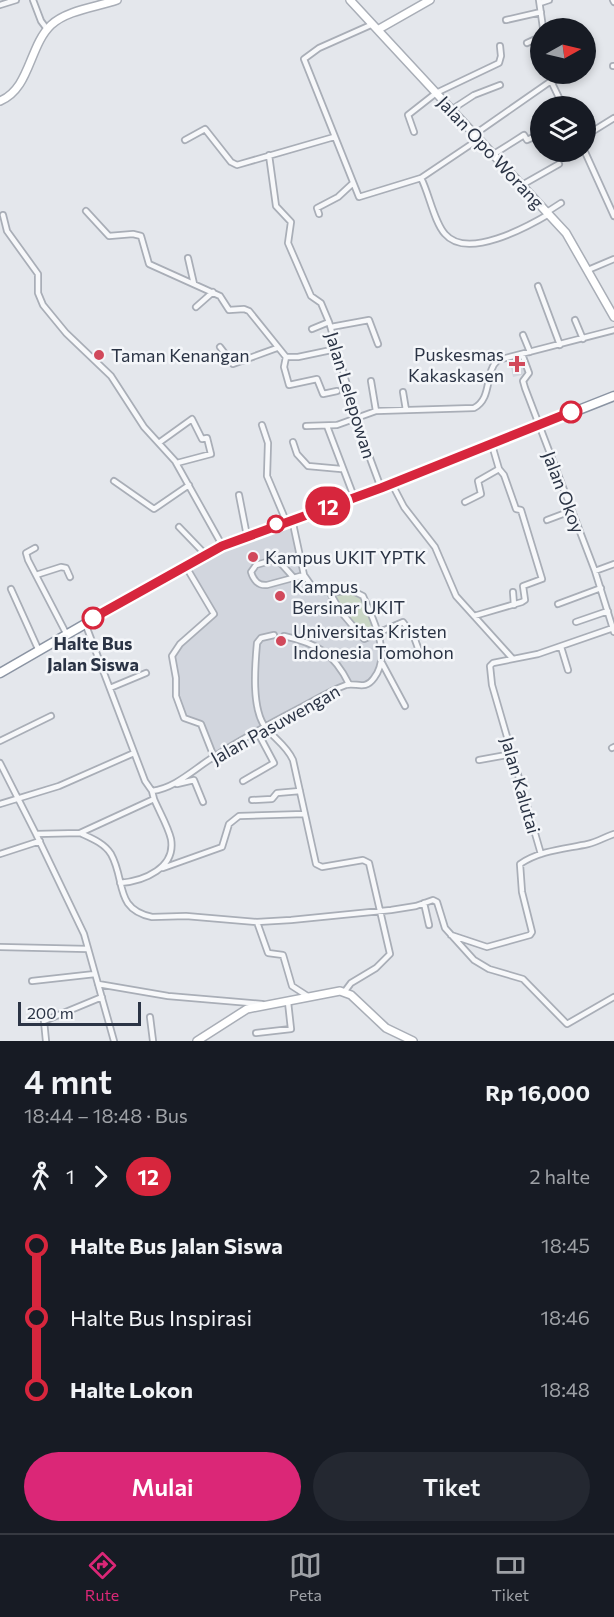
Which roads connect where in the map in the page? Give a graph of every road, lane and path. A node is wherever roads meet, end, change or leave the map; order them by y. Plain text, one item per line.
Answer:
1 (16, 0) edge
2 (33, 0) edge
3 (117, 0) edge
4 (350, 0) edge
5 (430, 0) edge
6 (549, 0) edge
7 (540, 2) edge
8 (0, 4) edge
9 (541, 12) junction
10 (542, 18) edge
11 (506, 20) dead end
12 (376, 27) junction
13 (47, 30) junction
14 (530, 42) edge
15 (527, 43) dead end
16 (500, 46) dead end
17 (542, 84) edge
18 (500, 85) dead end
19 (436, 93) junction
20 (0, 101) edge
21 (451, 110) junction
22 (614, 118) edge
23 (596, 129) edge
24 (414, 132) dead end
25 (477, 136) junction
26 (333, 137) junction
27 (530, 139) edge
28 (185, 140) dead end
29 (494, 154) junction
30 (269, 155) junction
31 (590, 162) edge
32 (559, 164) dead end
33 (421, 178) junction
34 (352, 184) junction
35 (522, 185) junction
36 (561, 203) dead end
37 (86, 211) dead end
38 (548, 213) junction
39 (319, 214) dead end
40 (3, 215) dead end
41 (614, 216) edge
42 (188, 258) dead end
43 (614, 259) edge
44 (588, 270) junction
45 (194, 285) junction
46 (538, 286) dead end
47 (213, 292) junction
48 (196, 307) dead end
49 (614, 317) edge
50 (575, 320) dead end
51 (330, 325) junction
52 (312, 330) dead end
53 (614, 330) edge
54 (523, 335) dead end
55 (583, 339) junction
56 (378, 344) dead end
57 (560, 345) junction
58 (220, 347) dead end
59 (277, 348) junction
60 (336, 349) junction
61 (530, 352) junction
62 (522, 354) junction
63 (286, 357) junction
64 (371, 381) dead end
65 (337, 391) dead end
66 (403, 392) dead end
67 (614, 396) edge
68 (406, 410) junction
69 (376, 411) junction
70 (357, 417) junction
71 (262, 425) dead end
72 (539, 425) junction
73 (306, 426) dead end
74 (327, 426) junction
75 (160, 442) junction
76 (293, 442) dead end
77 (492, 442) junction
78 (177, 463) junction
79 (341, 469) junction
80 (499, 469) junction
81 (114, 481) dead end
82 (392, 483) junction
83 (189, 485) junction
84 (381, 488) junction
85 (239, 495) dead end
86 (354, 497) junction
87 (465, 502) dead end
88 (571, 511) junction
89 (289, 520) junction
90 (547, 520) dead end
91 (179, 527) dead end
92 (247, 536) junction
93 (222, 546) junction
94 (35, 548) dead end
95 (205, 554) junction
96 (614, 564) edge
97 (185, 565) junction
98 (595, 571) junction
99 (36, 575) junction
100 (304, 575) junction
101 (70, 576) dead end
102 (294, 578) junction
103 (601, 588) junction
104 (12, 589) dead end
105 (513, 592) dead end
106 (330, 593) junction
107 (614, 603) edge
108 (558, 604) dead end
109 (514, 605) junction
110 (607, 608) junction
111 (474, 616) junction
112 (576, 622) dead end
113 (85, 623) junction
114 (613, 630) edge
115 (377, 633) junction
116 (67, 635) junction
117 (273, 635) dead end
118 (284, 636) dead end
119 (561, 647) junction
120 (39, 651) junction
121 (421, 656) dead end
122 (512, 658) junction
123 (382, 663) junction
124 (568, 670) dead end
125 (0, 673) edge
126 (146, 673) dead end
127 (349, 684) junction
128 (110, 688) junction
129 (405, 706) dead end
130 (51, 716) dead end
131 (264, 726) junction
132 (257, 731) junction
133 (0, 741) edge
134 (134, 753) junction
135 (512, 754) junction
136 (214, 757) junction
137 (478, 760) dead end
138 (0, 763) edge
139 (243, 781) dead end
140 (172, 785) junction
141 (152, 790) junction
142 (300, 791) junction
143 (19, 798) junction
144 (154, 799) junction
145 (252, 800) dead end
146 (203, 802) dead end
147 (0, 804) edge
148 (305, 814) junction
149 (80, 832) junction
150 (36, 834) junction
151 (614, 834) edge
152 (40, 841) junction
153 (0, 854) edge
154 (541, 854) junction
155 (163, 868) junction
156 (120, 883) junction
157 (424, 903) junction
158 (378, 912) junction
159 (257, 922) junction
160 (429, 925) dead end
161 (448, 934) junction
162 (0, 947) edge
163 (88, 949) junction
164 (95, 974) junction
165 (32, 981) dead end
166 (98, 984) junction
167 (345, 991) junction
168 (102, 997) junction
169 (309, 997) junction
170 (614, 997) edge
171 (288, 1002) junction
172 (270, 1005) junction
173 (150, 1017) dead end
174 (256, 1033) dead end
175 (46, 1041) edge
176 (114, 1041) edge
177 (153, 1041) edge
178 (197, 1041) edge
179 (413, 1041) edge

1 - 8 street
2 - 13 street
3 - 13 street
4 - 12 street, Jalan Opo Worang
5 - 12 street
6 - 7 street
7 - 9 street
9 - 10 street
9 - 11 street
12 - 19 street, Jalan Opo Worang
12 - 26 street
13 - 20 street
14 - 15 street
16 - 19 street
17 - 25 street
18 - 21 street
19 - 21 street, Jalan Opo Worang
19 - 24 street
21 - 25 street, Jalan Opo Worang
22 - 23 street
25 - 29 street, Jalan Opo Worang
25 - 33 street
26 - 30 street
26 - 34 street
27 - 29 street
28 - 30 street
29 - 35 street, Jalan Opo Worang
30 - 51 street, Jalan Lelepowan
31 - 41 street
32 - 35 street
33 - 34 street
33 - 38 street
34 - 39 street
35 - 38 street, Jalan Opo Worang
36 - 38 street
37 - 45 street
38 - 44 street, Jalan Opo Worang
40 - 75 street
42 - 45 street
43 - 44 street
44 - 49 street, Jalan Opo Worang
45 - 47 street
46 - 57 street
47 - 48 street
47 - 59 street
50 - 55 street
51 - 52 street
51 - 56 street
51 - 60 street, Jalan Lelepowan
53 - 55 street
54 - 61 street
55 - 57 street
57 - 61 street
58 - 59 street
59 - 63 street
60 - 63 street
60 - 70 street, Jalan Lelepowan
61 - 62 street
62 - 68 street
62 - 72 street, Jalan Okoy
63 - 65 street
64 - 69 street
66 - 68 street
67 - 72 highway
68 - 69 street
69 - 70 street
70 - 74 street
70 - 84 street, Jalan Lelepowan
71 - 89 street
72 - 77 highway
72 - 88 street, Jalan Okoy
73 - 74 street
74 - 79 street
75 - 78 street
75 - 78 street
76 - 79 street
77 - 80 street
77 - 82 highway
78 - 83 street
79 - 86 street
80 - 87 street
80 - 109 street
81 - 83 street
82 - 84 highway
82 - 111 street
83 - 93 street
84 - 86 highway
85 - 92 street
86 - 89 highway
88 - 90 street
88 - 98 street, Jalan Okoy
89 - 92 highway
89 - 100 street
91 - 95 street
92 - 93 highway
93 - 95 highway
94 - 99 street
95 - 97 highway
96 - 98 street
97 - 113 highway
97 - 136 street
98 - 103 street, Jalan Okoy
99 - 101 street
99 - 116 street
100 - 102 street
100 - 106 street
102 - 102 street
103 - 108 street
103 - 110 street, Jalan Okoy
104 - 120 street
105 - 109 street
106 - 115 street
106 - 115 street
107 - 110 street
109 - 111 street
110 - 112 street
110 - 114 street, Jalan Okoy
111 - 122 street
113 - 116 highway
113 - 128 street
114 - 119 street, Jalan Kalutai
115 - 121 street
115 - 123 street
116 - 120 highway
117 - 131 street
118 - 127 street
119 - 122 street, Jalan Kalutai
119 - 124 street
120 - 125 highway
122 - 135 street, Jalan Kalutai
123 - 127 street, Jalan Pasuwengan
123 - 129 street
126 - 128 street
127 - 131 street, Jalan Pasuwengan
128 - 134 street
130 - 133 street
131 - 132 street, Jalan Pasuwengan
131 - 142 street
132 - 136 street, Jalan Pasuwengan
132 - 139 street
134 - 141 street
134 - 143 street
135 - 137 street
135 - 154 street, Jalan Kalutai
136 - 140 street, Jalan Pasuwengan
138 - 143 street
140 - 141 street, Jalan Pasuwengan
140 - 146 street
141 - 144 street
142 - 145 street
142 - 148 street
143 - 147 street
143 - 150 street
144 - 149 street
144 - 155 street
148 - 155 street
148 - 158 street
149 - 150 street
149 - 156 street
150 - 152 street
151 - 154 street, Jalan Kalutai
152 - 153 street
152 - 163 street
154 - 161 street
155 - 156 street
156 - 159 street
157 - 158 street
157 - 160 street
157 - 161 street
158 - 159 street
158 - 167 street
159 - 169 street
161 - 170 street
162 - 163 street
163 - 164 street
164 - 165 street
164 - 166 street
166 - 168 street
166 - 172 street
167 - 169 street
167 - 179 street
168 - 175 street
168 - 176 street
169 - 171 street
171 - 172 street
171 - 174 street
172 - 178 street
173 - 177 street

